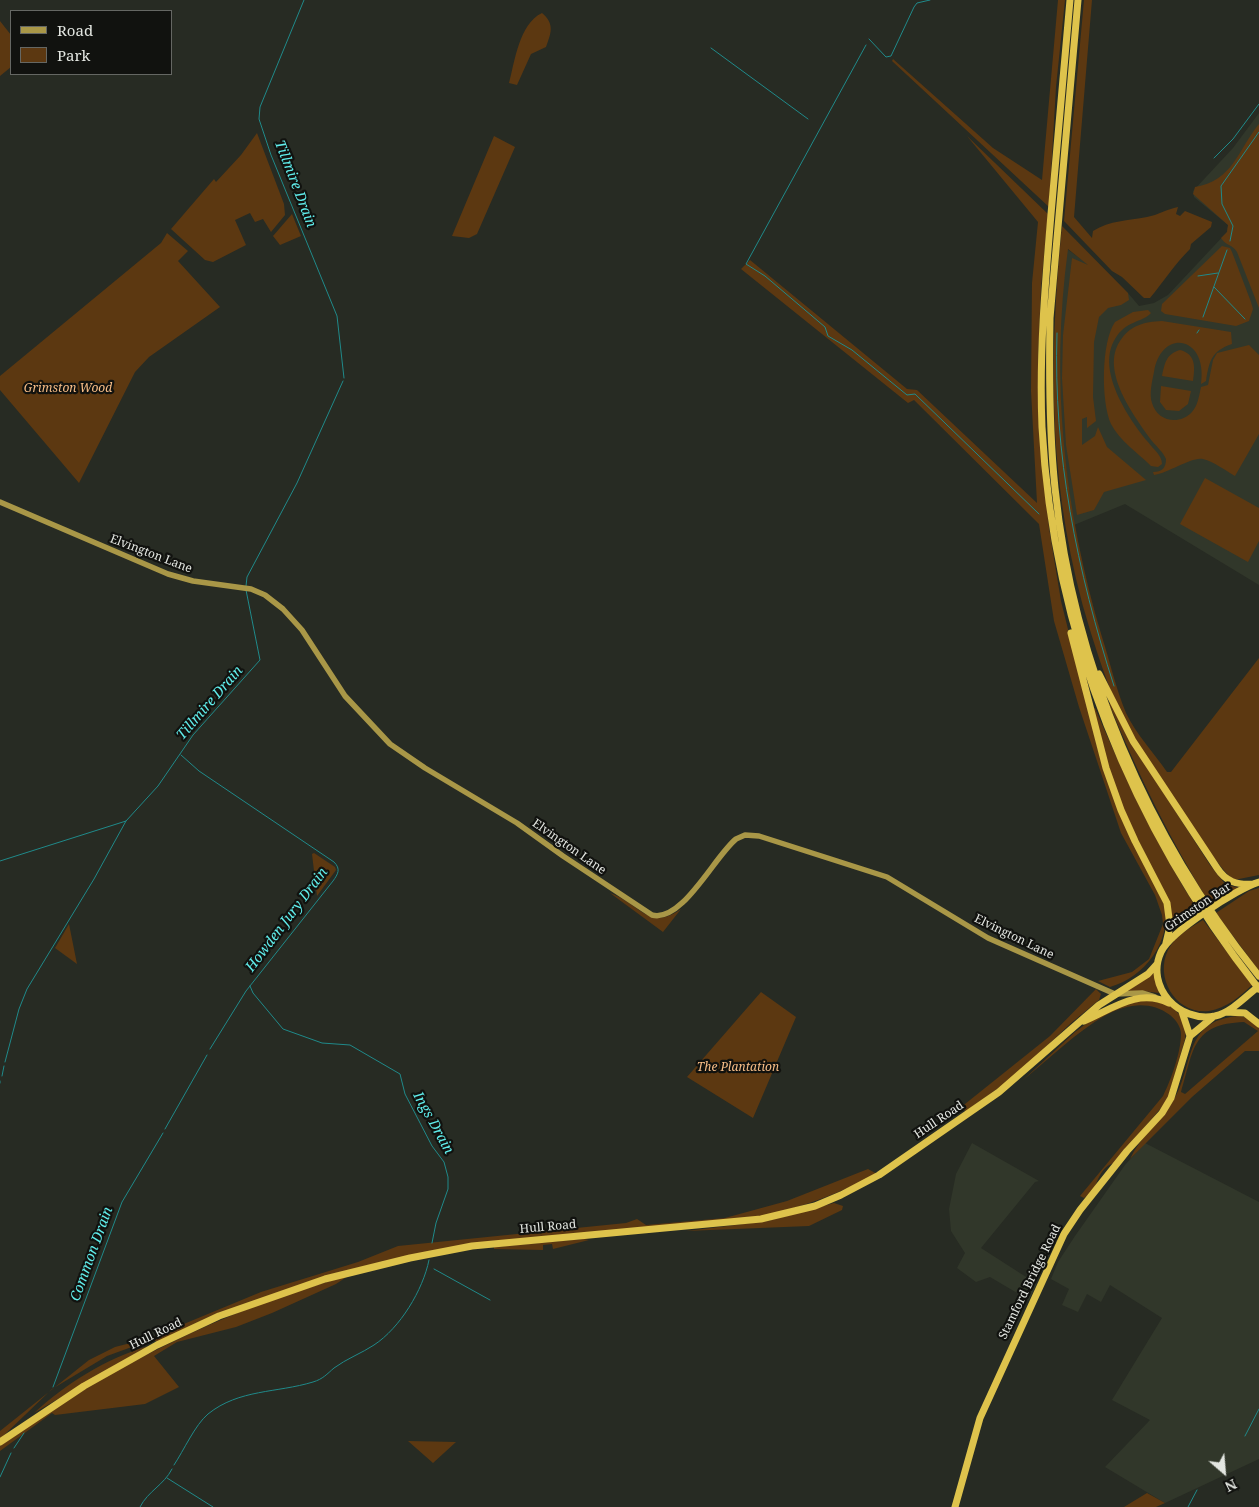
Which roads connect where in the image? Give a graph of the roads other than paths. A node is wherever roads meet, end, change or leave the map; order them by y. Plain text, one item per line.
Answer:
1 (1070, 0) edge
2 (1078, 0) edge
3 (0, 502) edge
4 (1070, 613) junction
5 (1093, 666) junction
6 (1256, 883) edge
7 (1166, 943) junction
8 (1157, 964) junction
9 (1259, 976) edge
10 (1259, 987) edge
11 (1115, 994) junction
12 (1157, 998) junction
13 (1172, 1004) junction
14 (1182, 1012) junction
15 (1225, 1012) junction
16 (1216, 1015) junction
17 (1082, 1022) junction
18 (1259, 1024) edge
19 (1190, 1036) junction
20 (0, 1442) edge
21 (955, 1507) edge

1 - 4 highway
2 - 5 highway
3 - 11 main road, Elvington Lane
4 - 7 highway
4 - 10 highway
5 - 6 highway
5 - 9 highway
6 - 7 highway, Grimston Bar
7 - 8 highway, Grimston Bar
8 - 11 highway, Hull Road
8 - 13 highway
10 - 15 highway
11 - 12 main road, Elvington Lane
11 - 17 highway, Hull Road
12 - 13 highway, Hull Road
12 - 17 highway, Hull Road
13 - 14 highway
14 - 16 highway
14 - 19 highway
15 - 16 highway
15 - 18 highway
16 - 19 highway
17 - 20 highway, Hull Road
19 - 21 highway, Stamford Bridge Road

